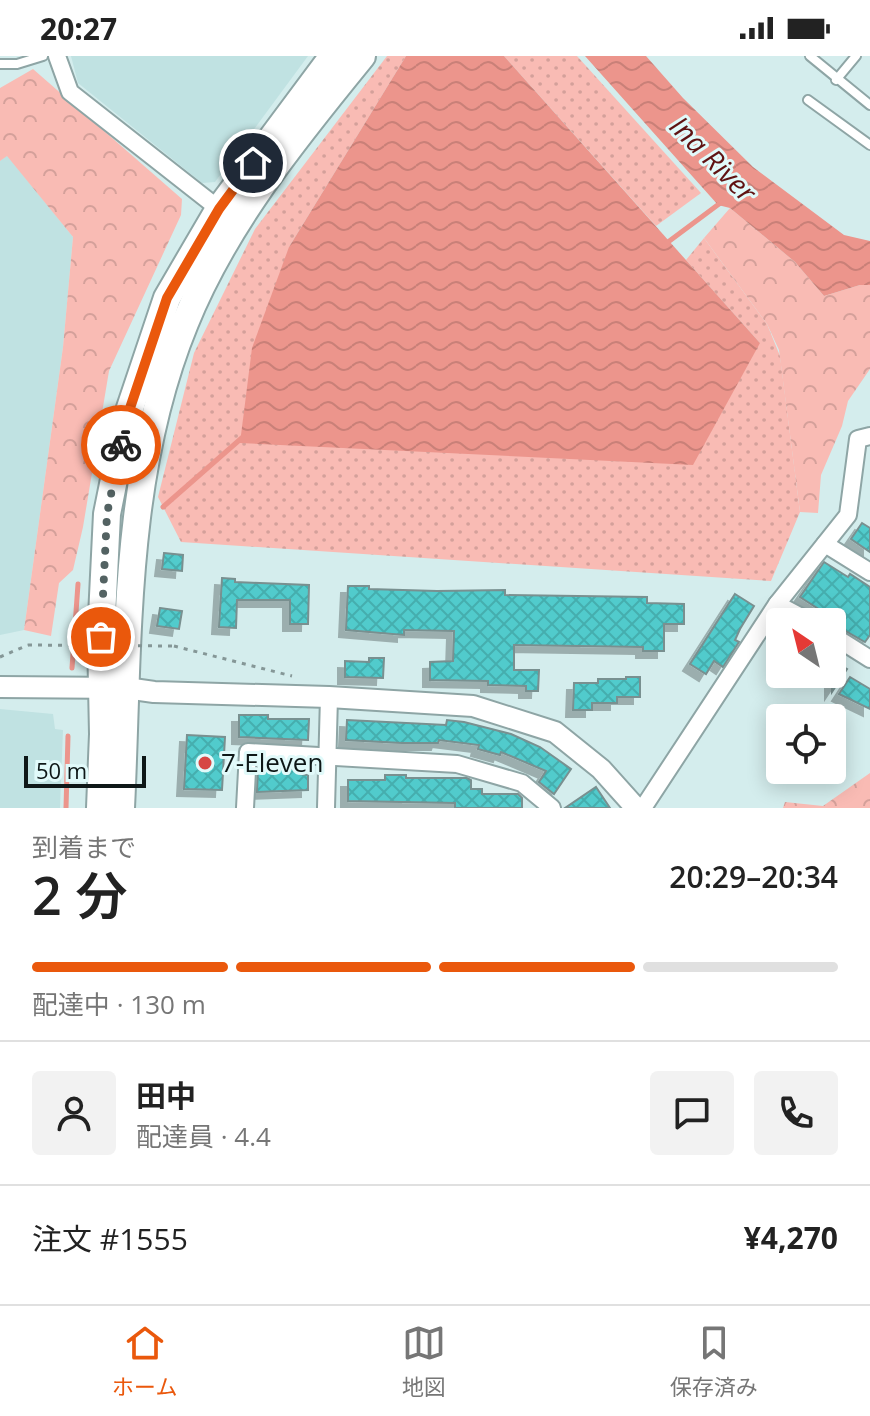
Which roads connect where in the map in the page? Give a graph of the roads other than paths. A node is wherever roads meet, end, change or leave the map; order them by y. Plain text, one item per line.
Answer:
1 (43, 56) edge
2 (57, 56) edge
3 (333, 56) edge
4 (362, 56) edge
5 (810, 56) edge
6 (856, 56) edge
7 (0, 64) edge
8 (836, 80) junction
9 (808, 100) dead end
10 (869, 103) edge
11 (870, 145) edge
12 (219, 209) junction
13 (870, 436) edge
14 (825, 544) junction
15 (870, 572) edge
16 (777, 604) junction
17 (785, 608) edge
18 (846, 644) edge
19 (870, 659) edge
20 (0, 687) edge
21 (126, 688) junction
22 (100, 689) junction
23 (329, 697) junction
24 (327, 757) junction
25 (100, 808) edge
26 (121, 808) edge
27 (245, 808) edge
28 (326, 808) edge
29 (552, 808) edge
30 (636, 808) edge
31 (643, 808) edge

1 - 7 lane
2 - 12 street
3 - 12 main road
4 - 21 main road
5 - 8 lane
6 - 8 lane
8 - 10 lane
9 - 11 lane
12 - 22 main road
13 - 14 street
14 - 15 street
14 - 16 street
16 - 17 street
16 - 31 street
18 - 19 street
20 - 22 street
21 - 22 street
21 - 23 street
21 - 26 main road
22 - 25 main road
23 - 24 street
23 - 30 street
24 - 27 street
24 - 28 street
24 - 29 street

